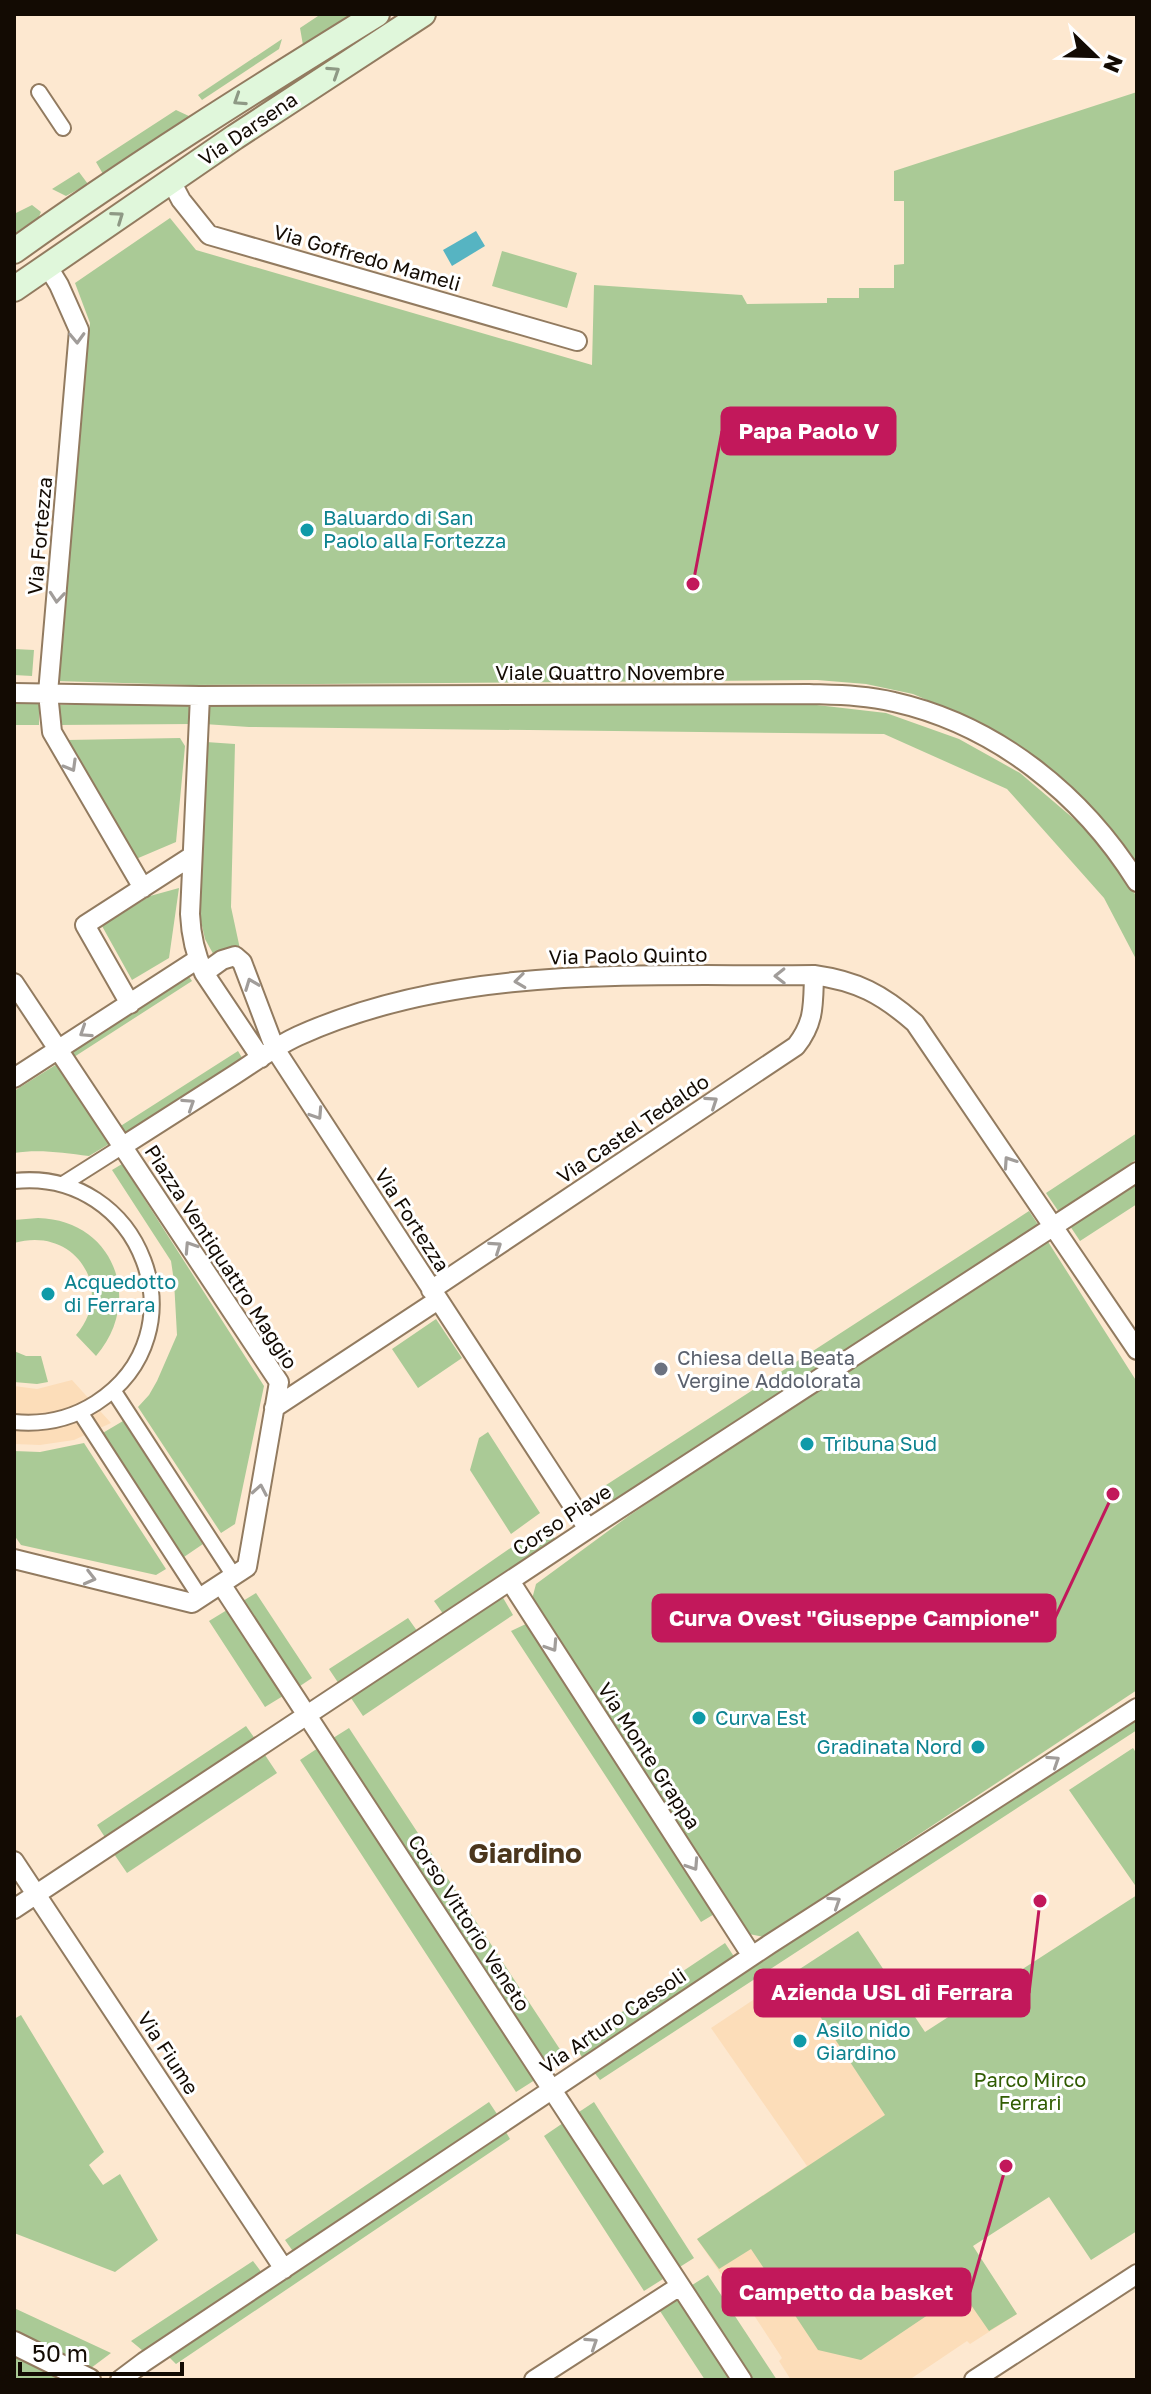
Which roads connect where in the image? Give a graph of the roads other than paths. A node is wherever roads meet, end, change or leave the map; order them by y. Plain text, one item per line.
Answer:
1 (377, 14) edge
2 (423, 14) edge
3 (39, 92) dead end
4 (63, 128) dead end
5 (171, 181) junction
6 (57, 220) junction
7 (75, 248) junction
8 (14, 251) edge
9 (48, 267) junction
10 (14, 289) edge
11 (577, 341) dead end
12 (14, 693) edge
13 (48, 693) junction
14 (200, 696) junction
15 (192, 856) junction
16 (1137, 882) edge
17 (143, 888) junction
18 (201, 966) junction
19 (814, 975) junction
20 (14, 983) edge
21 (130, 1004) junction
22 (59, 1049) junction
23 (268, 1053) junction
24 (14, 1078) edge
25 (123, 1146) junction
26 (1137, 1172) edge
27 (14, 1181) edge
28 (63, 1184) junction
29 (1053, 1227) junction
30 (434, 1295) junction
31 (1137, 1350) edge
32 (113, 1390) junction
33 (274, 1408) junction
34 (80, 1412) junction
35 (14, 1422) edge
36 (588, 1529) junction
37 (18, 1564) edge
38 (228, 1580) junction
39 (510, 1581) junction
40 (200, 1597) junction
41 (1137, 1708) edge
42 (307, 1715) junction
43 (14, 1861) edge
44 (36, 1894) junction
45 (14, 1909) edge
46 (752, 1956) junction
47 (551, 2088) junction
48 (284, 2269) junction
49 (1137, 2274) edge
50 (680, 2286) junction
51 (14, 2343) edge
52 (89, 2380) edge
53 (120, 2380) edge
54 (534, 2380) edge
55 (742, 2380) edge
56 (974, 2380) edge

1 -> 6 main road, Via Darsena
5 -> 2 main road, Via Darsena
3 - 4 street
7 -> 5 main road, Via Darsena
5 - 11 street, Via Goffredo Mameli
6 - 7 main road
6 - 8 main road, Via Darsena
7 - 9 main road, Via Darsena
9 - 10 main road, Via Darsena
9 -> 13 street, Via Fortezza
12 - 13 street, Viale Quattro Novembre
13 - 14 street, Viale Quattro Novembre
13 -> 17 street, Via Fortezza
14 - 15 street, Via Fortezza
14 - 16 street, Viale Quattro Novembre
15 - 17 street
15 - 18 street, Via Fortezza
17 - 21 street
18 - 21 street
18 - 23 street, Via Fortezza
23 -> 18 street, Via Fortezza
19 -> 23 street, Via Paolo Quinto
29 -> 19 street, Via Paolo Quinto
30 -> 19 street, Via Castel Tedaldo
20 - 22 street, Piazza Ventiquattro Maggio
21 -> 22 street
22 - 24 street
22 - 25 street, Piazza Ventiquattro Maggio
25 -> 23 street, Via Paolo Quinto
23 -> 30 street, Via Fortezza
25 - 28 street, Piazza Ventiquattro Maggio
33 -> 25 street, Piazza Ventiquattro Maggio
26 - 29 street, Corso Piave
27 - 28 street
28 - 32 street
29 - 31 street, Via Paolo Quinto
29 - 36 street, Corso Piave
30 - 33 street, Via Castel Tedaldo
30 - 36 street, Via Fortezza
32 - 34 street
32 - 38 street
38 -> 33 street, Piazza Ventiquattro Maggio
34 - 35 street
34 - 40 street
36 - 39 street, Corso Piave
37 -> 40 street
38 - 40 street
38 - 42 street, Corso Vittorio Veneto
39 - 42 street, Corso Piave
39 -> 46 street, Via Monte Grappa
46 -> 41 street, Via Arturo Cassoli
42 - 44 street, Corso Piave
42 - 47 street, Corso Vittorio Veneto
43 - 44 street, Via Fiume
44 - 45 street, Corso Piave
44 - 48 street, Via Fiume
46 - 47 street, Via Arturo Cassoli
47 - 48 street, Via Arturo Cassoli
47 - 50 street, Corso Vittorio Veneto
48 - 53 street, Via Arturo Cassoli
49 - 56 street
54 -> 50 street
50 - 55 street, Corso Vittorio Veneto
51 - 52 street

